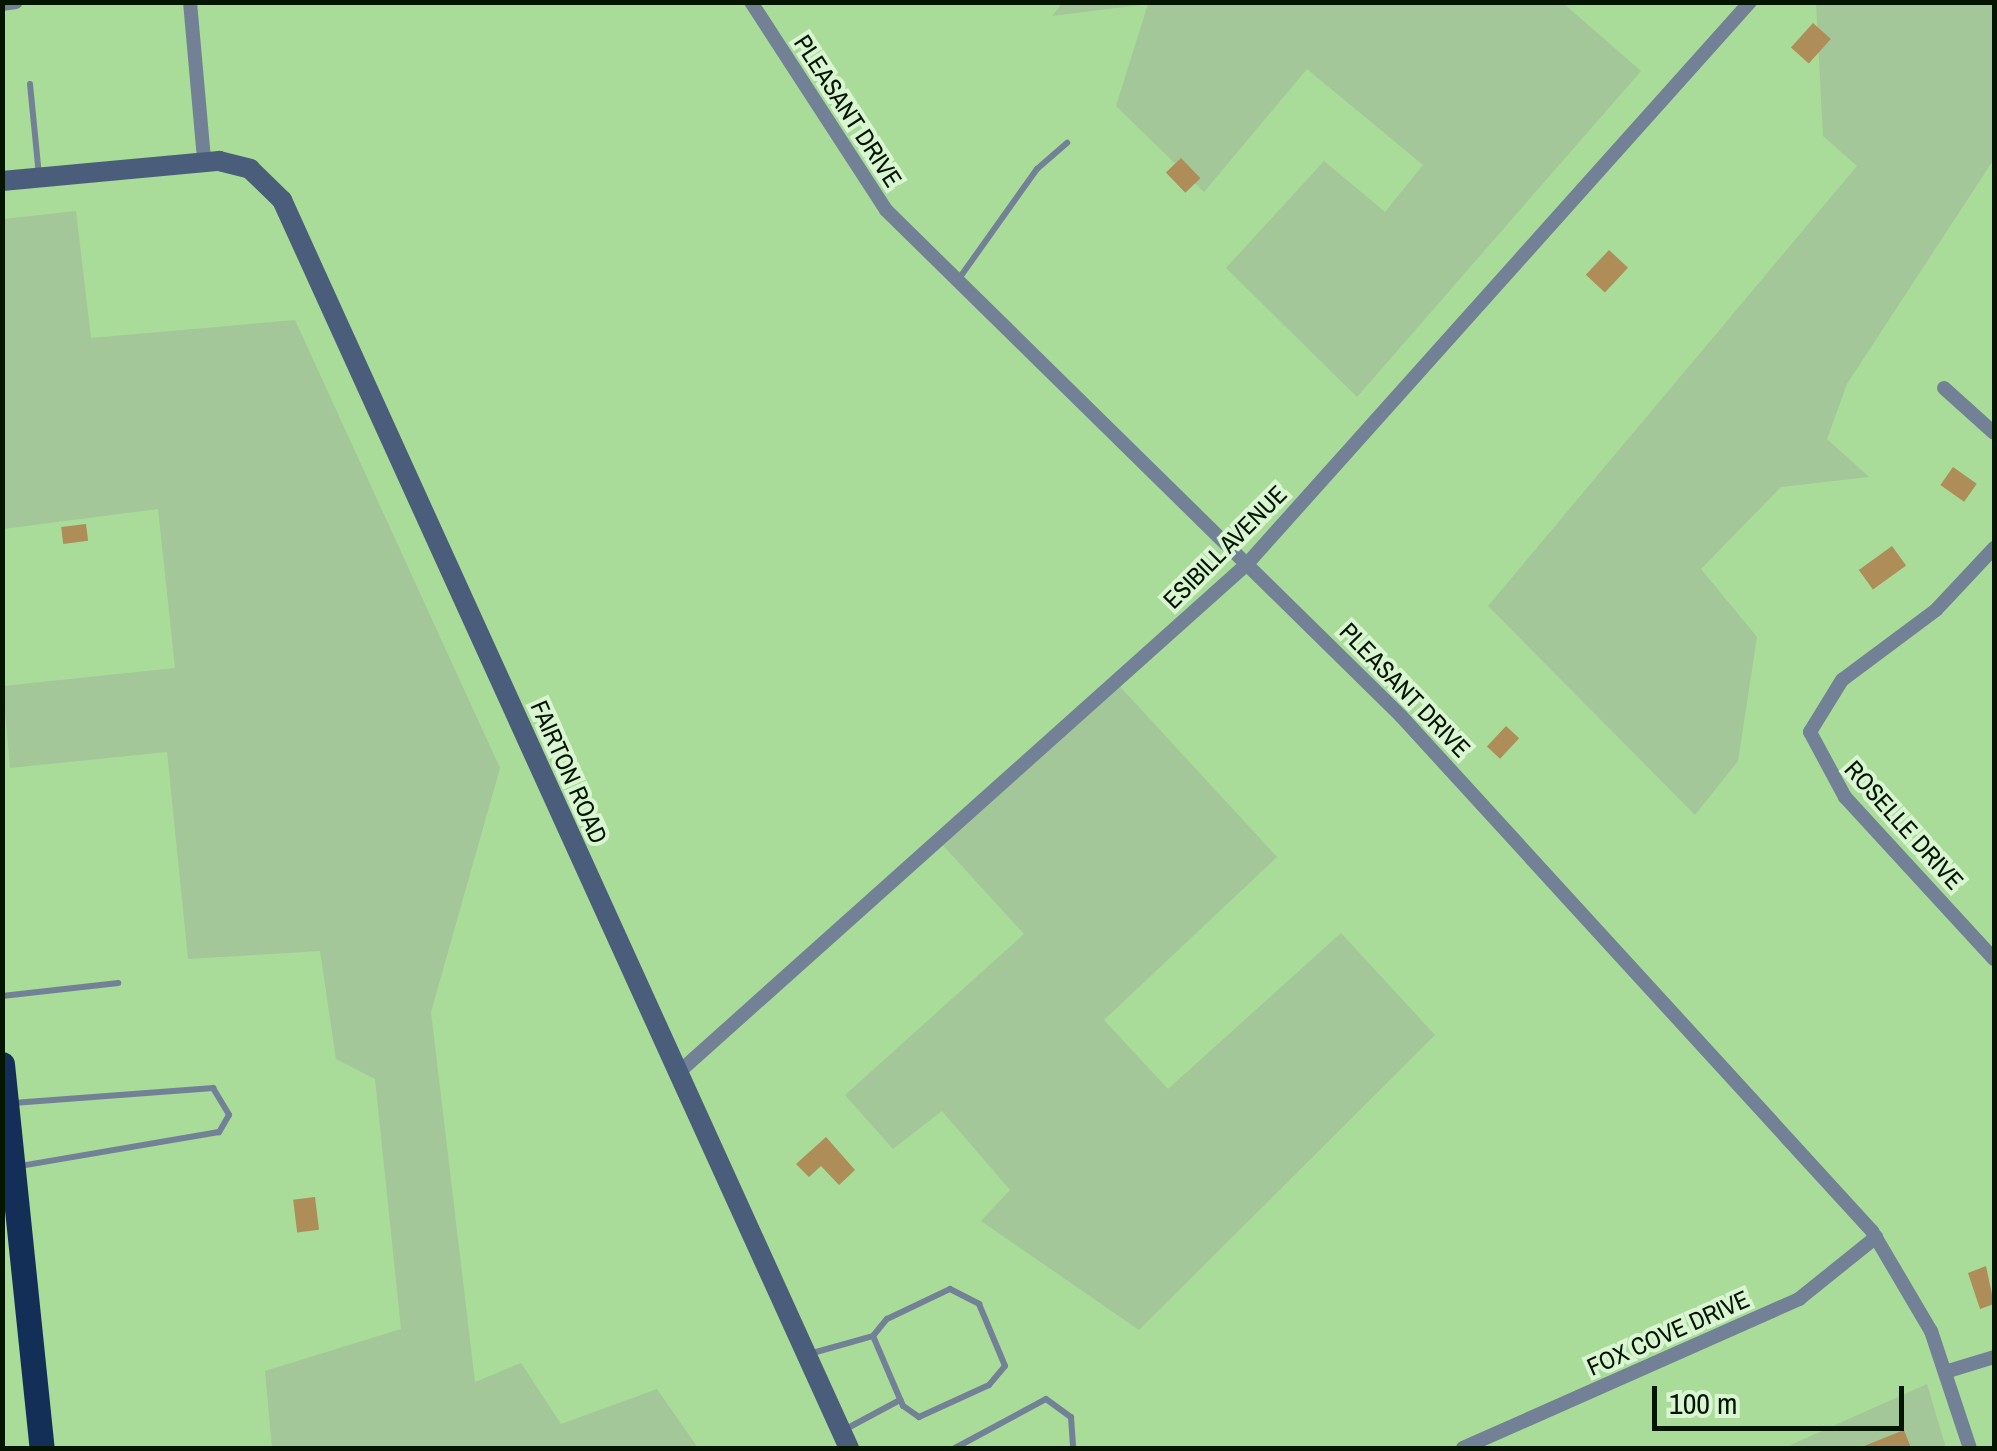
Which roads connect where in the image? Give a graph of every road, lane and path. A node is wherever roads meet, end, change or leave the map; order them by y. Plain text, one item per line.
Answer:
1 (16, 2) edge
2 (190, 2) edge
3 (751, 2) edge
4 (1750, 2) edge
5 (2, 4) edge
6 (30, 84) dead end
7 (1066, 143) dead end
8 (204, 160) junction
9 (39, 177) junction
10 (2, 181) edge
11 (958, 281) junction
12 (1944, 388) dead end
13 (1994, 433) edge
14 (1994, 548) edge
15 (1247, 564) junction
16 (1994, 958) edge
17 (118, 983) dead end
18 (2, 996) edge
19 (2, 1064) edge
20 (678, 1072) junction
21 (6, 1117) edge
22 (13, 1166) junction
23 (10, 1200) edge
24 (1876, 1237) junction
25 (874, 1336) junction
26 (806, 1355) junction
27 (1994, 1357) edge
28 (1945, 1372) junction
29 (900, 1400) junction
30 (845, 1440) edge
31 (42, 1448) edge
32 (956, 1448) edge
33 (1073, 1448) edge
34 (1462, 1448) edge
35 (1970, 1448) edge

1 - 5 street
2 - 8 street
3 - 11 street, PLEASANT DRIVE
4 - 15 street, ESIBILL AVENUE
6 - 9 lane
7 - 11 lane
8 - 9 main road, FAIRTON ROAD
8 - 20 main road, FAIRTON ROAD
9 - 10 main road, FAIRTON ROAD
11 - 15 street, PLEASANT DRIVE
12 - 13 street
14 - 16 street, ROSELLE DRIVE
15 - 20 street, ESIBILL AVENUE
15 - 24 street, PLEASANT DRIVE
17 - 18 lane
19 - 21 highway
20 - 26 main road, FAIRTON ROAD
21 - 22 highway
21 - 22 lane
22 - 23 highway
23 - 31 highway
24 - 28 street, PLEASANT DRIVE
24 - 34 street, FOX COVE DRIVE
25 - 26 lane
25 - 29 lane
25 - 29 lane
26 - 30 main road, FAIRTON ROAD
27 - 28 street
28 - 35 street, PLEASANT DRIVE
29 - 30 lane
32 - 33 lane

